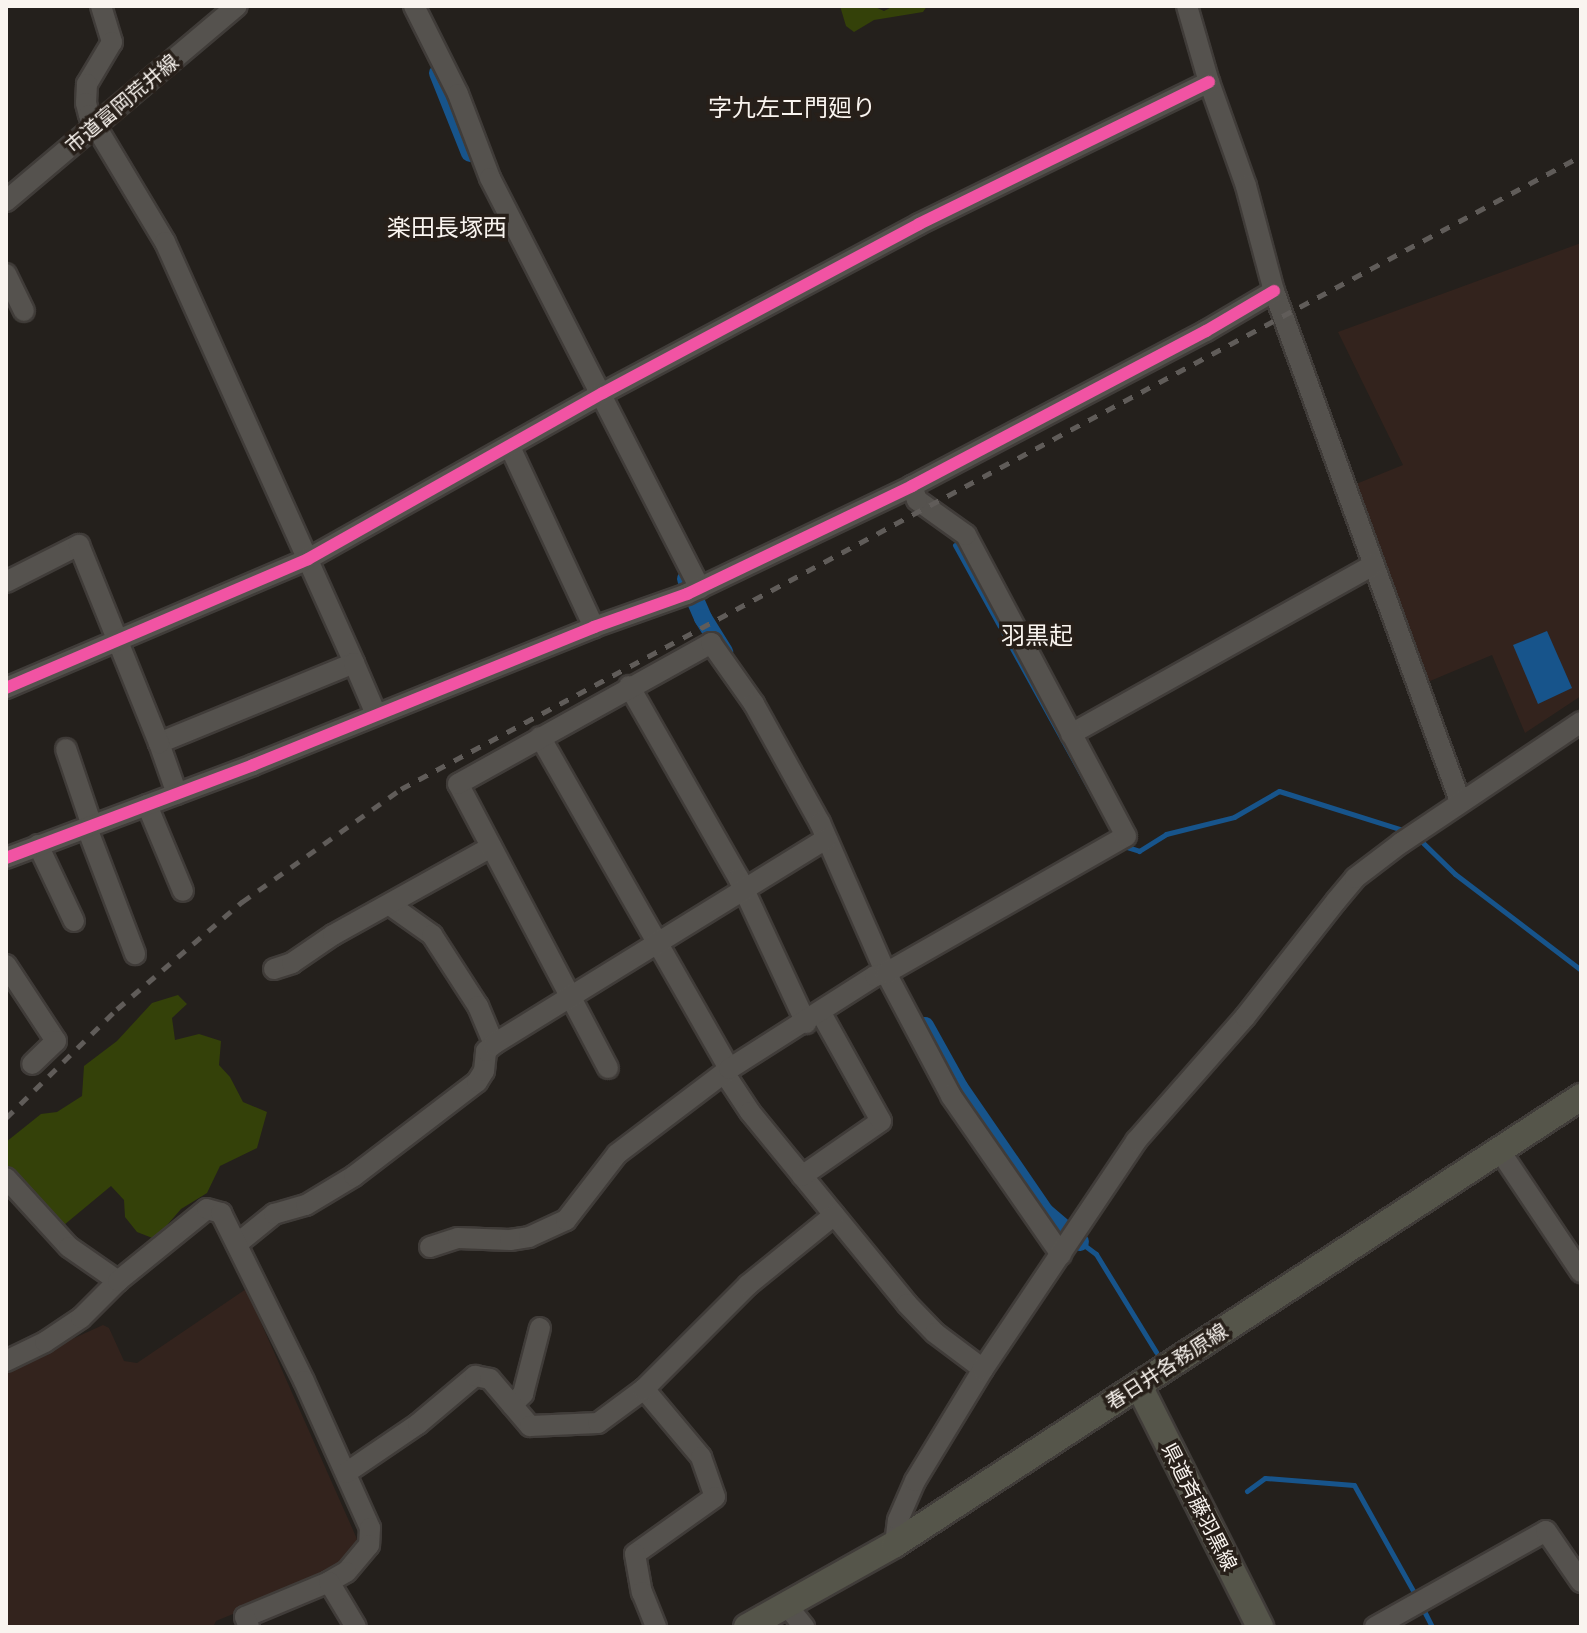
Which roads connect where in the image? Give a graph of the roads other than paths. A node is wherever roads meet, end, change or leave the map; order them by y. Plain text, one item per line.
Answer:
1 (101, 6) edge
2 (237, 6) edge
3 (414, 6) edge
4 (1187, 6) edge
5 (1209, 82) junction
6 (96, 125) junction
7 (6, 201) edge
8 (6, 274) edge
9 (1274, 291) junction
10 (24, 311) dead end
11 (596, 398) junction
12 (510, 447) junction
13 (912, 486) junction
14 (308, 559) junction
15 (1373, 565) junction
16 (6, 582) edge
17 (693, 591) junction
18 (594, 627) junction
19 (118, 641) junction
20 (354, 663) junction
21 (629, 686) junction
22 (6, 688) edge
23 (376, 714) junction
24 (1581, 722) edge
25 (1071, 734) junction
26 (540, 737) junction
27 (159, 743) junction
28 (66, 749) dead end
29 (177, 794) junction
30 (1460, 801) junction
31 (147, 805) junction
32 (90, 827) junction
33 (826, 839) junction
34 (38, 845) junction
35 (491, 847) junction
36 (6, 858) edge
37 (743, 890) junction
38 (183, 891) dead end
39 (390, 905) junction
40 (74, 921) dead end
41 (655, 943) junction
42 (135, 954) dead end
43 (6, 965) edge
44 (274, 969) dead end
45 (886, 973) junction
46 (569, 995) junction
47 (813, 1018) junction
48 (494, 1044) junction
49 (32, 1064) dead end
50 (608, 1068) dead end
51 (727, 1071) junction
52 (1581, 1097) edge
53 (1500, 1151) junction
54 (802, 1176) junction
55 (6, 1178) edge
56 (834, 1215) junction
57 (237, 1244) junction
58 (430, 1247) dead end
59 (1061, 1254) junction
60 (1581, 1272) edge
61 (118, 1281) junction
62 (540, 1328) dead end
63 (6, 1361) edge
64 (983, 1369) junction
65 (1139, 1386) junction
66 (644, 1389) junction
67 (512, 1405) junction
68 (346, 1473) junction
69 (895, 1544) junction
70 (329, 1582) junction
71 (1581, 1582) edge
72 (796, 1617) edge
73 (249, 1627) edge
74 (356, 1627) edge
75 (656, 1627) edge
76 (747, 1627) edge
77 (1260, 1627) edge
78 (1375, 1627) edge

1 - 6 street
2 - 6 street, 市道富岡荒井線
3 - 11 street
4 - 5 street
5 - 9 street
5 - 11 street
6 - 7 street, 市道富岡荒井線
6 - 14 street
8 - 10 street
9 - 13 street
9 - 15 street
11 - 12 street
11 - 17 street
12 - 14 street
12 - 18 street
13 - 17 street
13 - 25 street
14 - 19 street
14 - 20 street
15 - 25 street
15 - 30 street
16 - 19 street
17 - 18 street
18 - 23 street
19 - 22 street
19 - 27 street
20 - 23 street
20 - 27 street
21 - 26 street
21 - 33 street
21 - 37 street
23 - 29 street
24 - 30 street
25 - 45 street
26 - 35 street
26 - 41 street
27 - 29 street
28 - 32 street
29 - 31 street
30 - 59 street
31 - 32 street
31 - 38 street
32 - 34 street
32 - 42 street
33 - 37 street
33 - 45 street
34 - 36 street
34 - 40 street
35 - 39 street
35 - 46 street
37 - 41 street
37 - 47 street
39 - 44 street
39 - 48 street
41 - 46 street
41 - 51 street
43 - 49 street
45 - 47 street
45 - 59 street
46 - 48 street
46 - 50 street
47 - 51 street
47 - 54 street
48 - 57 street
51 - 54 street
51 - 58 street
52 - 53 main road, 春日井各務原線
53 - 60 street
53 - 65 main road, 春日井各務原線
54 - 56 street
55 - 61 street
56 - 64 street
56 - 66 street
57 - 61 street
57 - 68 street
59 - 64 street
61 - 63 street
62 - 67 street
64 - 69 street
65 - 69 main road, 春日井各務原線
65 - 77 main road, 県道斉藤羽黒線
66 - 67 street
66 - 75 street
67 - 68 street
68 - 70 street
69 - 72 main road, 春日井各務原線
70 - 73 street
70 - 74 street
71 - 78 street
72 - 76 main road, 春日井各務原線

